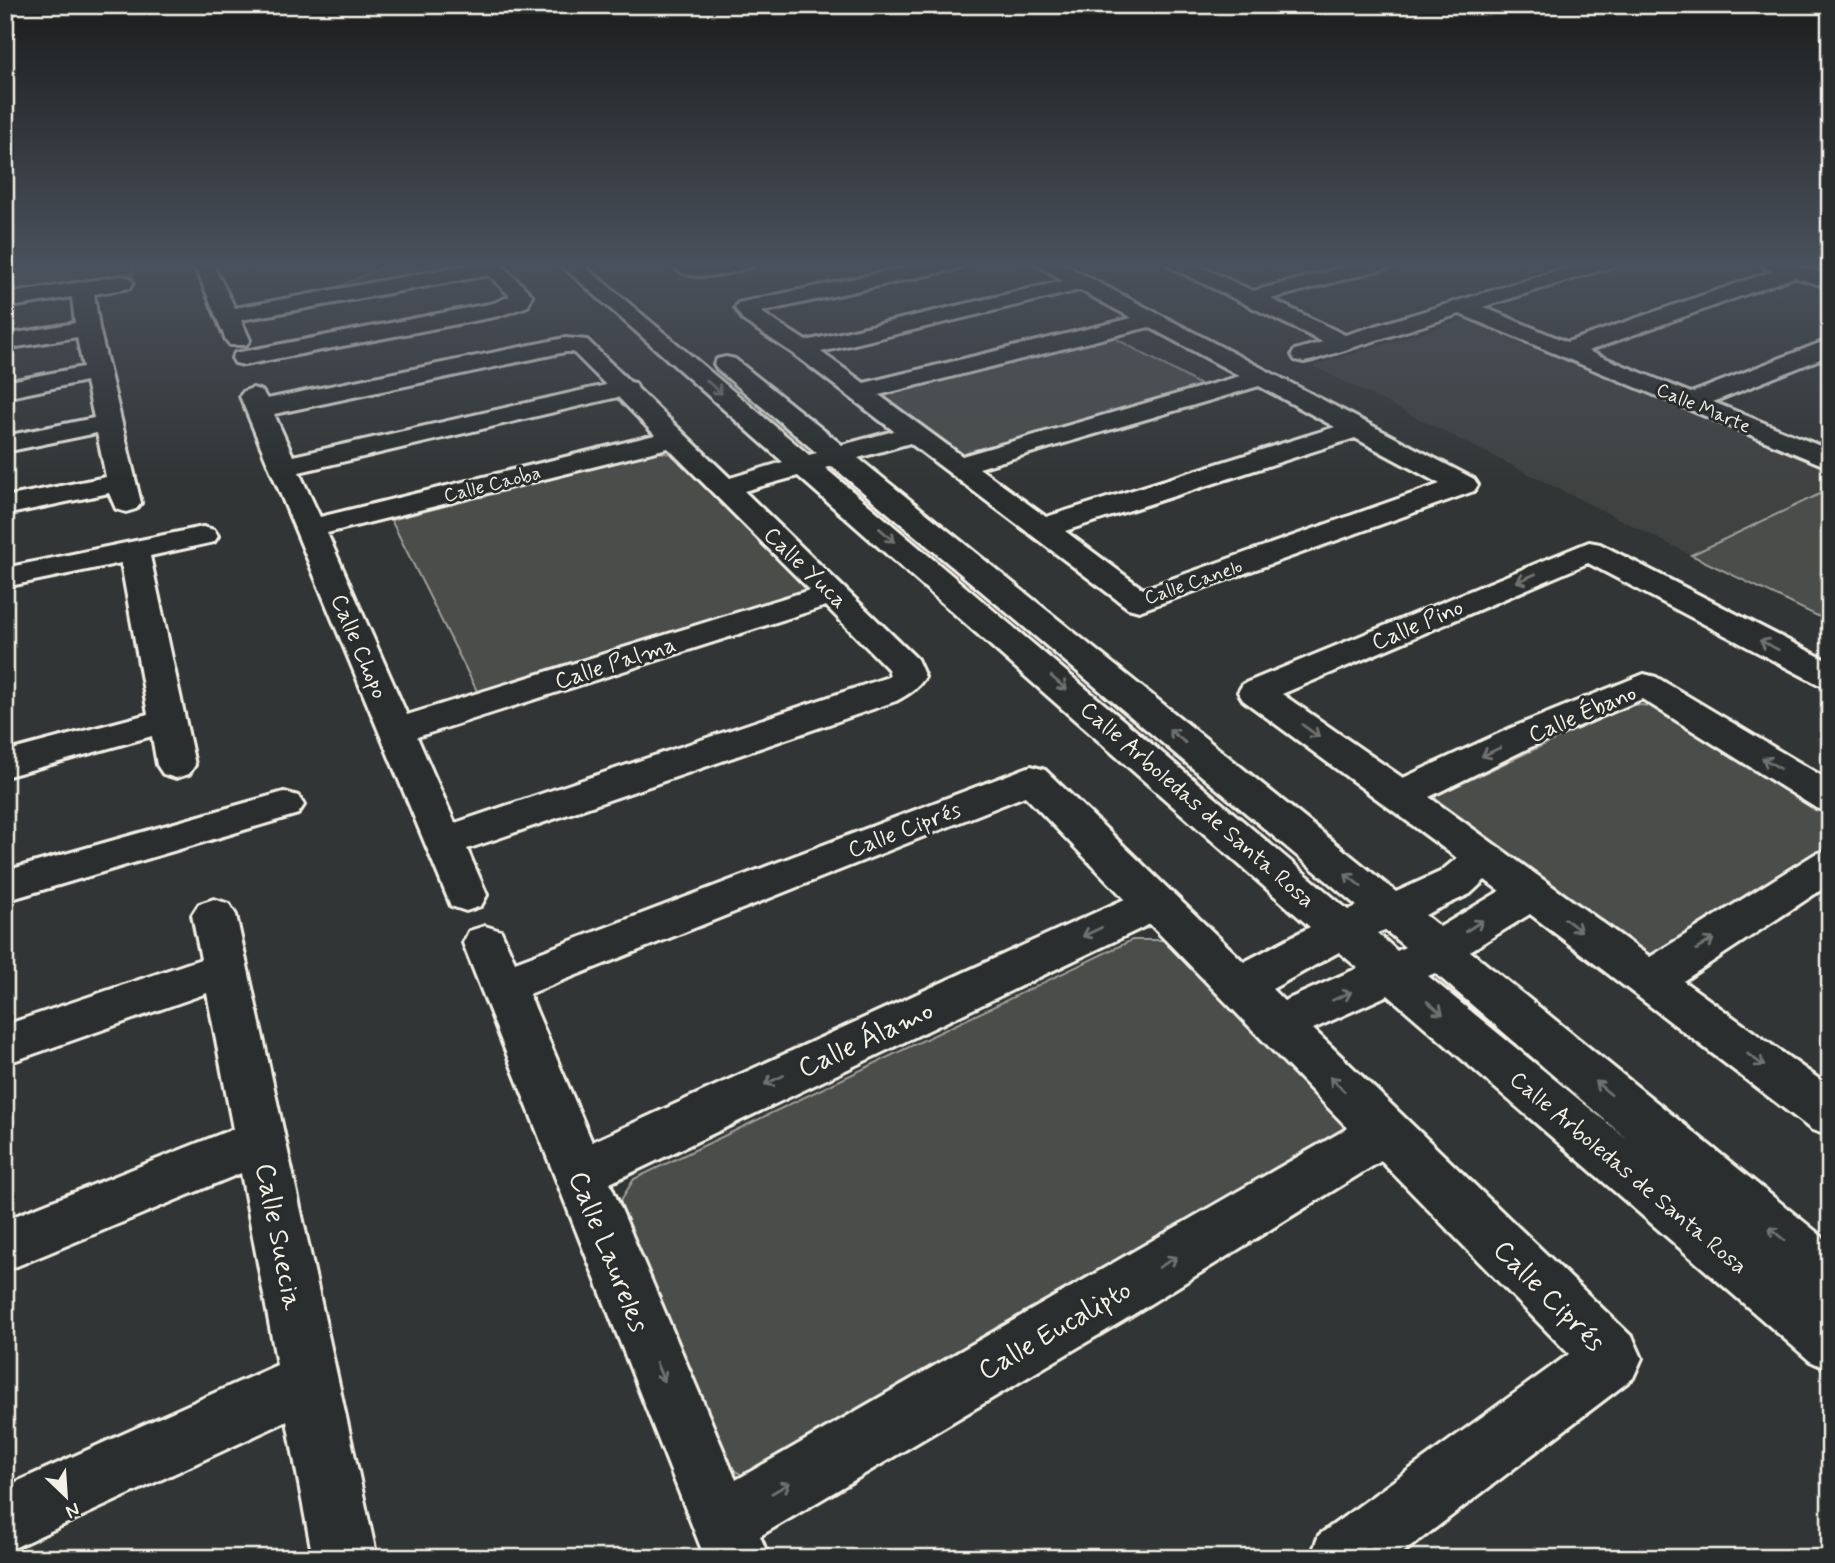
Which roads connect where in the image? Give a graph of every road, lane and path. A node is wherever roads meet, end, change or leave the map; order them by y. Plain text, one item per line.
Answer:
1 (40, 336) edge
2 (89, 336) edge
3 (235, 336) edge
4 (411, 336) edge
5 (663, 336) edge
6 (684, 336) edge
7 (782, 336) edge
8 (857, 336) edge
9 (1086, 336) edge
10 (1180, 336) edge
11 (1331, 336) edge
12 (1364, 336) edge
13 (1533, 336) edge
14 (1609, 336) edge
15 (5, 342) edge
16 (1344, 342) junction
17 (1830, 346) edge
18 (802, 349) junction
19 (1568, 350) junction
20 (1304, 355) dead end
21 (97, 372) junction
22 (1259, 378) junction
23 (252, 385) junction
24 (626, 388) junction
25 (5, 390) edge
26 (859, 392) junction
27 (1691, 402) junction
28 (108, 423) junction
29 (905, 427) junction
30 (1356, 429) junction
31 (673, 439) junction
32 (5, 444) edge
33 (813, 454) junction
34 (1830, 460) edge
35 (957, 466) junction
36 (283, 467) junction
37 (717, 480) junction
38 (5, 506) edge
39 (312, 528) junction
40 (1040, 529) junction
41 (203, 536) dead end
42 (134, 551) junction
43 (5, 578) edge
44 (833, 593) junction
45 (1830, 676) edge
46 (168, 719) junction
47 (396, 731) junction
48 (5, 765) edge
49 (176, 765) dead end
50 (1400, 795) junction
51 (1830, 799) edge
52 (284, 805) dead end
53 (444, 842) junction
54 (1484, 858) junction
55 (1830, 864) edge
56 (5, 886) edge
57 (1531, 893) junction
58 (466, 895) dead end
59 (1153, 904) junction
60 (214, 915) dead end
61 (1366, 920) junction
62 (485, 943) dead end
63 (1416, 961) junction
64 (226, 968) junction
65 (1647, 981) junction
66 (503, 985) junction
67 (1240, 986) junction
68 (1279, 1024) junction
69 (5, 1045) edge
70 (1830, 1115) edge
71 (1384, 1133) junction
72 (261, 1141) junction
73 (578, 1173) junction
74 (5, 1246) edge
75 (1830, 1278) edge
76 (1830, 1341) edge
77 (309, 1380) junction
78 (5, 1520) edge
79 (729, 1540) edge
80 (345, 1558) edge
81 (1342, 1558) edge

1 - 15 street
2 - 21 street
3 - 23 street, Calle Chopo
4 - 23 street
5 -> 33 street, Calle Arboledas de Santa Rosa
6 - 33 street, Calle Arboledas de Santa Rosa
7 - 18 street, Calle Canelo
8 - 18 street
9 - 26 street
10 - 22 street, Calle Canelo
11 - 16 street
12 - 16 street
13 - 19 street, Calle Marte
14 - 19 street
16 - 20 street
17 - 27 street
18 - 26 street, Calle Canelo
19 - 27 street, Calle Marte
21 - 25 street
21 - 28 street
22 - 30 street, Calle Canelo
22 - 35 street
23 - 24 street, Calle Yuca
23 - 36 street, Calle Chopo
24 - 31 street, Calle Yuca
24 - 36 street
26 - 29 street, Calle Canelo
27 - 34 street, Calle Marte
28 - 32 street
28 - 38 street
29 - 33 street
29 - 35 street, Calle Canelo
30 - 40 street
30 - 40 street, Calle Canelo
31 - 37 street, Calle Yuca
31 - 39 street, Calle Caoba
33 - 37 street
33 - 61 street, Calle Arboledas de Santa Rosa
35 - 40 street, Calle Canelo
36 - 39 street, Calle Chopo
37 - 44 street, Calle Yuca
39 - 47 street, Calle Chopo
41 - 42 street
42 - 43 street
42 - 46 street
44 - 47 street, Calle Palma
44 - 53 street, Calle Yuca
45 -> 50 street, Calle Pino
46 - 48 street
46 - 49 street
47 - 53 street, Calle Chopo
51 -> 50 street, Calle Ébano
50 - 54 street, Calle Pino
52 - 56 street
53 - 58 street, Calle Chopo
54 - 57 street, Calle Pino
54 - 61 street
65 -> 55 street
63 -> 57 street
57 -> 65 street, Calle Pino
59 - 66 street, Calle Ciprés
59 - 67 street, Calle Ciprés
59 -> 73 street, Calle Álamo
60 - 64 street, Calle Suecia
61 - 63 street, Calle Arboledas de Santa Rosa
61 - 67 street
62 - 66 street, Calle Laureles
68 -> 63 street
75 -> 63 street, Calle Arboledas de Santa Rosa
63 -> 76 street, Calle Arboledas de Santa Rosa
64 - 69 street
64 - 72 street, Calle Suecia
65 -> 70 street, Calle Pino
66 - 73 street, Calle Laureles
67 - 68 street, Calle Ciprés
71 -> 68 street, Calle Ciprés
79 -> 71 street, Calle Eucalipto
71 - 81 street, Calle Ciprés
72 - 74 street
72 - 77 street, Calle Suecia
73 -> 79 street, Calle Laureles
77 - 78 street
77 - 80 street, Calle Suecia

